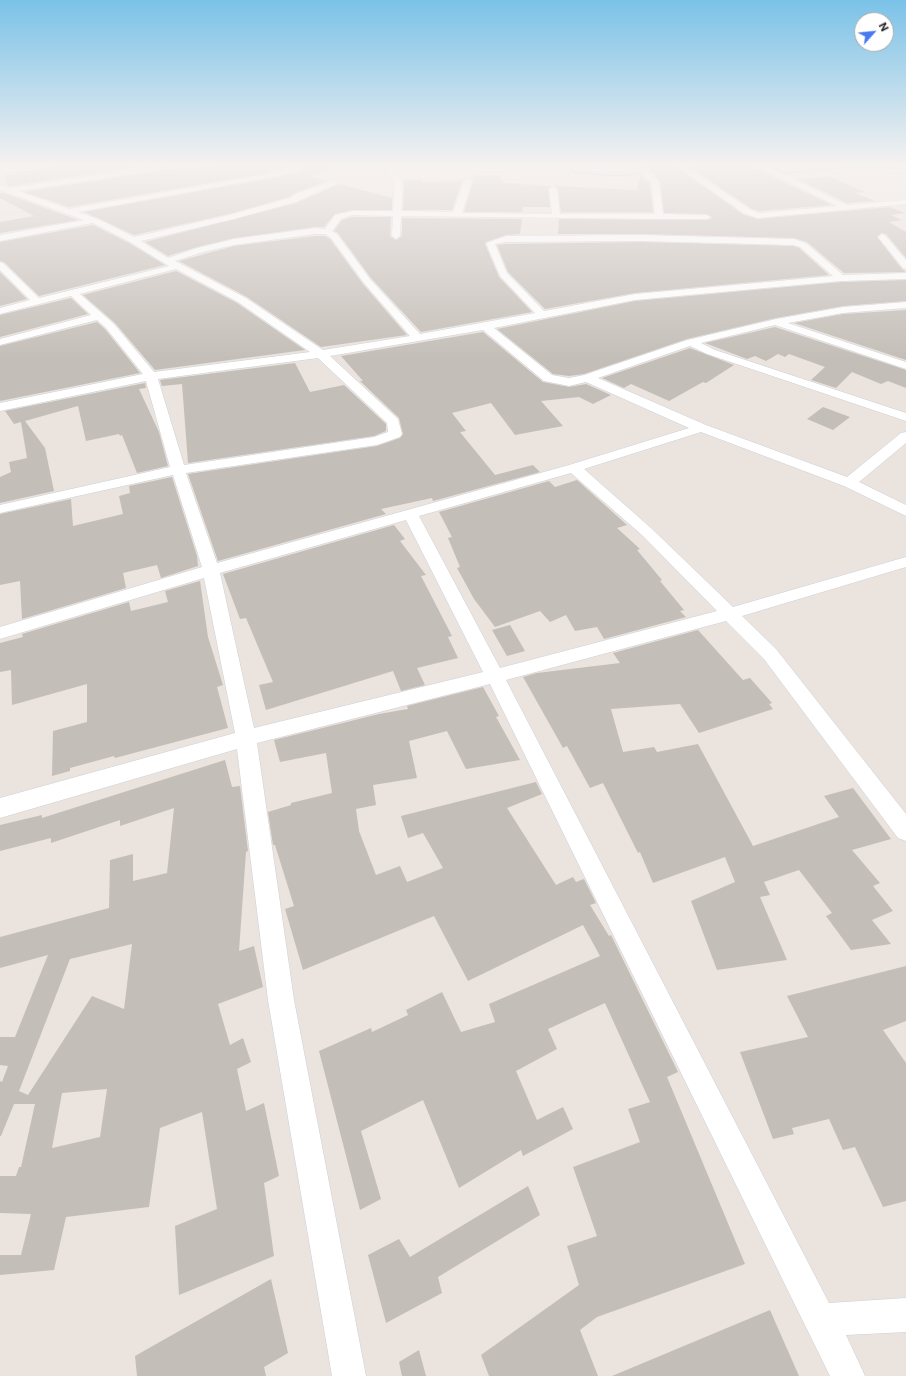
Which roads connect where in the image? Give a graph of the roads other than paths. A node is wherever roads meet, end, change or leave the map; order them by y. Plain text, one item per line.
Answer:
1 (44, 230) edge
2 (113, 230) edge
3 (175, 230) edge
4 (396, 230) edge
5 (327, 232) joint
6 (396, 236) dead end
7 (882, 237) dead end
8 (0, 238) edge
9 (133, 240) junction
10 (167, 260) junction
11 (0, 265) edge
12 (178, 266) junction
13 (906, 266) edge
14 (906, 276) edge
15 (841, 278) junction
16 (72, 292) junction
17 (36, 301) junction
18 (906, 305) edge
19 (0, 311) edge
20 (98, 316) junction
21 (543, 316) junction
22 (776, 322) junction
23 (486, 326) junction
24 (417, 337) junction
25 (0, 342) edge
26 (691, 342) junction
27 (321, 354) junction
28 (906, 366) edge
29 (151, 376) junction
30 (587, 378) junction
31 (0, 407) edge
32 (906, 417) edge
33 (701, 428) junction
34 (906, 436) edge
35 (574, 468) junction
36 (178, 470) junction
37 (849, 483) junction
38 (0, 509) edge
39 (906, 511) edge
40 (411, 515) junction
41 (906, 562) edge
42 (211, 570) junction
43 (729, 614) junction
44 (0, 633) edge
45 (495, 676) junction
46 (246, 738) junction
47 (0, 808) edge
48 (906, 831) edge
49 (906, 1315) edge
50 (821, 1320) junction
51 (349, 1376) edge
52 (848, 1376) edge

1 - 8 street
2 - 9 street
3 - 9 street
4 - 6 street
5 - 10 street
5 - 24 street
7 - 13 street
9 - 10 street
10 - 12 street
11 - 17 street
12 - 16 street
12 - 27 street
14 - 15 street
15 - 21 street
15 - 21 street
16 - 17 street
16 - 20 street
17 - 19 street
18 - 22 street
20 - 25 street
20 - 29 street
21 - 23 street
22 - 26 street
22 - 28 street
23 - 24 street
23 - 30 street
24 - 27 street
26 - 30 street
26 - 32 street
27 - 29 street
27 - 36 street
29 - 31 street
29 - 36 street
30 - 33 street
33 - 35 street
33 - 37 street
34 - 37 street
35 - 40 street
35 - 43 street
36 - 38 street
36 - 42 street
37 - 39 street
40 - 42 street
40 - 45 street
41 - 43 street
42 - 44 street
42 - 46 street
43 - 45 street
43 - 48 street
45 - 46 street
45 - 50 street
46 - 47 street
46 - 51 street
49 - 50 street
50 - 52 street

